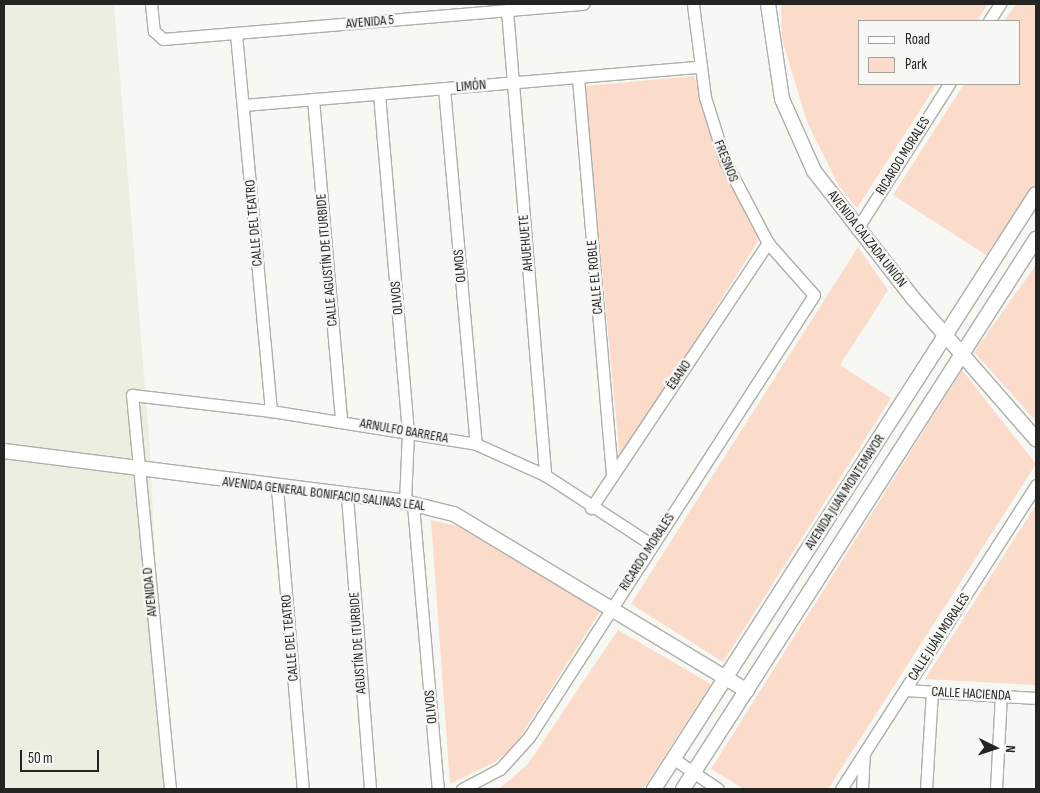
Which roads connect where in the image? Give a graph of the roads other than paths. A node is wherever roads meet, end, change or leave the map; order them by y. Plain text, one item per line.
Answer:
1 (151, 4) edge
2 (584, 4) edge
3 (693, 4) edge
4 (768, 4) edge
5 (1000, 4) edge
6 (449, 10) edge
7 (507, 10) junction
8 (990, 20) edge
9 (236, 34) junction
10 (699, 67) junction
11 (578, 78) junction
12 (513, 83) junction
13 (948, 85) edge
14 (444, 88) junction
15 (379, 94) junction
16 (313, 99) junction
17 (243, 105) junction
18 (1036, 194) edge
19 (857, 229) junction
20 (1036, 239) edge
21 (768, 243) junction
22 (814, 295) joint
23 (945, 335) junction
24 (960, 351) junction
25 (132, 395) joint
26 (271, 411) junction
27 (342, 421) junction
28 (408, 431) junction
29 (1036, 439) edge
30 (476, 444) junction
31 (4, 451) edge
32 (140, 470) junction
33 (545, 475) junction
34 (612, 476) junction
35 (1036, 485) edge
36 (276, 488) junction
37 (347, 496) junction
38 (409, 504) junction
39 (591, 508) junction
40 (651, 544) junction
41 (611, 607) junction
42 (725, 679) junction
43 (905, 690) junction
44 (747, 691) junction
45 (932, 692) junction
46 (1001, 695) junction
47 (1036, 698) edge
48 (864, 755) junction
49 (674, 759) junction
50 (693, 774) junction
51 (170, 789) edge
52 (303, 789) edge
53 (370, 789) edge
54 (438, 789) edge
55 (462, 789) edge
56 (654, 789) edge
57 (683, 789) edge
58 (718, 789) edge
59 (841, 789) edge
60 (862, 789) edge
61 (926, 789) edge
62 (996, 789) edge

1 - 9 street, AVENIDA 5
2 - 7 street, AVENIDA 5
3 - 10 street, FRESNOS
4 - 19 street, AVENIDA CALZADA UNIÓN
5 - 8 street
6 - 7 street, AVENIDA 5
6 - 9 street, AVENIDA 5
7 - 12 street, AHUEHUETE
9 - 17 street, CALLE DEL TEATRO
10 - 11 street, LIMÓN
10 - 21 street, FRESNOS
11 - 12 street, LIMÓN
11 - 34 street, CALLE EL ROBLE
12 - 14 street, LIMÓN
12 - 33 street, AHUEHUETE
13 - 19 street, RICARDO MORALES
14 - 15 street, LIMÓN
14 - 30 street, OLMOS
15 - 16 street, LIMÓN
15 - 28 street, OLIVOS
16 - 17 street, LIMÓN
16 - 27 street, CALLE AGUSTÍN DE ITURBIDE
17 - 26 street, CALLE DEL TEATRO
18 - 23 street, AVENIDA JUAN MONTEMAYOR
19 - 23 street, AVENIDA CALZADA UNIÓN
20 - 24 street, AVENIDA JUAN MONTEMAYOR
21 - 22 street, FRESNOS
21 - 34 street, ÉBANO
22 - 40 street, RICARDO MORALES
23 - 24 street, AVENIDA CALZADA UNIÓN
23 - 42 street, AVENIDA JUAN MONTEMAYOR
24 - 29 street, AVENIDA CALZADA UNIÓN
24 - 44 street, AVENIDA JUAN MONTEMAYOR
25 - 26 street, ARNULFO BARRERA
25 - 32 street, AVENIDA D
26 - 27 street, ARNULFO BARRERA
27 - 28 street, ARNULFO BARRERA
28 - 30 street, ARNULFO BARRERA
28 - 38 street, OLIVOS
30 - 33 street, ARNULFO BARRERA
31 - 32 street, AVENIDA GENERAL BONIFACIO SALINAS LEAL
32 - 36 street, AVENIDA GENERAL BONIFACIO SALINAS LEAL
32 - 51 street, AVENIDA D
33 - 39 street, ARNULFO BARRERA
34 - 39 street, ÉBANO
35 - 43 street, CALLE JUÁN MORALES
36 - 37 street, AVENIDA GENERAL BONIFACIO SALINAS LEAL
36 - 52 street, CALLE DEL TEATRO
37 - 38 street, AVENIDA GENERAL BONIFACIO SALINAS LEAL
37 - 53 street, AGUSTÍN DE ITURBIDE
38 - 41 street, AVENIDA GENERAL BONIFACIO SALINAS LEAL
38 - 54 street, OLIVOS
39 - 40 street, ARNULFO BARRERA
40 - 41 street, RICARDO MORALES
41 - 42 street, AVENIDA GENERAL BONIFACIO SALINAS LEAL
41 - 55 street, RICARDO MORALES
42 - 44 street, AVENIDA GENERAL BONIFACIO SALINAS LEAL
42 - 49 street, AVENIDA JUAN MONTEMAYOR
43 - 45 street, CALLE HACIENDA
43 - 48 street, CALLE JUÁN MORALES
44 - 50 street, AVENIDA JUAN MONTEMAYOR
45 - 46 street, CALLE HACIENDA
45 - 61 street
46 - 47 street, CALLE HACIENDA
46 - 62 street
48 - 59 street, CALLE JUÁN MORALES
48 - 60 street
49 - 50 street
49 - 56 street, AVENIDA JUAN MONTEMAYOR
50 - 57 street, AVENIDA JUAN MONTEMAYOR
50 - 58 street

